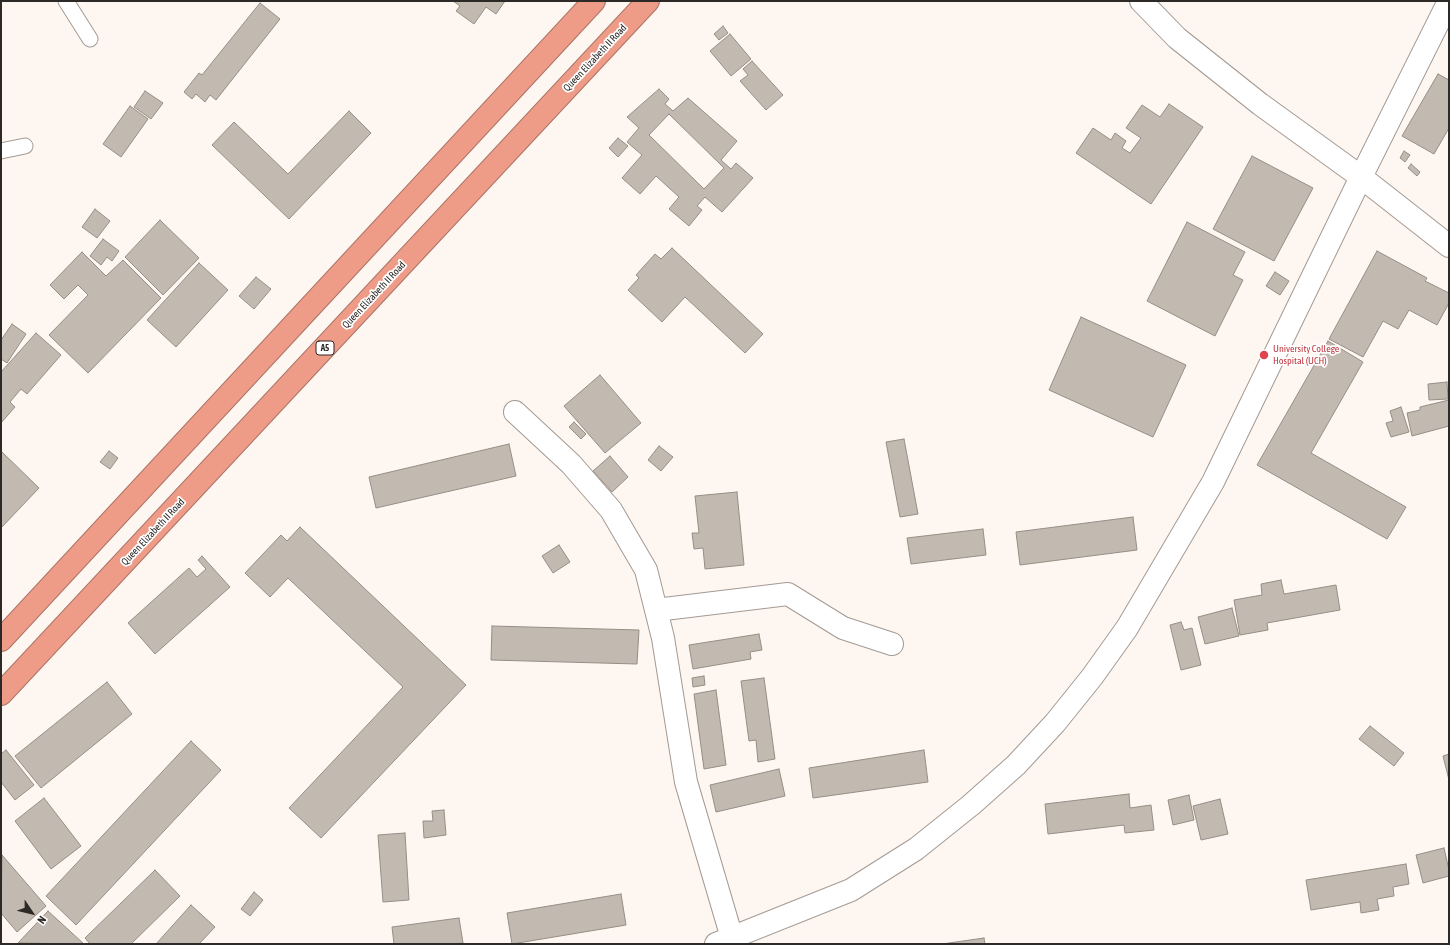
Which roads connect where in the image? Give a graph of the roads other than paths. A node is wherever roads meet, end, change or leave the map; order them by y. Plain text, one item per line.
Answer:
1 (66, 1) edge
2 (594, 1) edge
3 (648, 1) edge
4 (1141, 1) edge
5 (1449, 1) edge
6 (90, 39) dead end
7 (25, 146) dead end
8 (1, 151) edge
9 (1361, 177) junction
10 (1449, 246) edge
11 (515, 412) dead end
12 (656, 610) junction
13 (1, 640) edge
14 (892, 644) dead end
15 (1, 694) edge
16 (724, 941) edge

1 - 6 lane
2 - 13 highway
3 - 15 highway, Queen Elizabeth II Road / A5
4 - 9 street
5 - 9 street
7 - 8 lane
9 - 10 street
9 - 16 street
11 - 12 street
12 - 14 street
12 - 16 street

